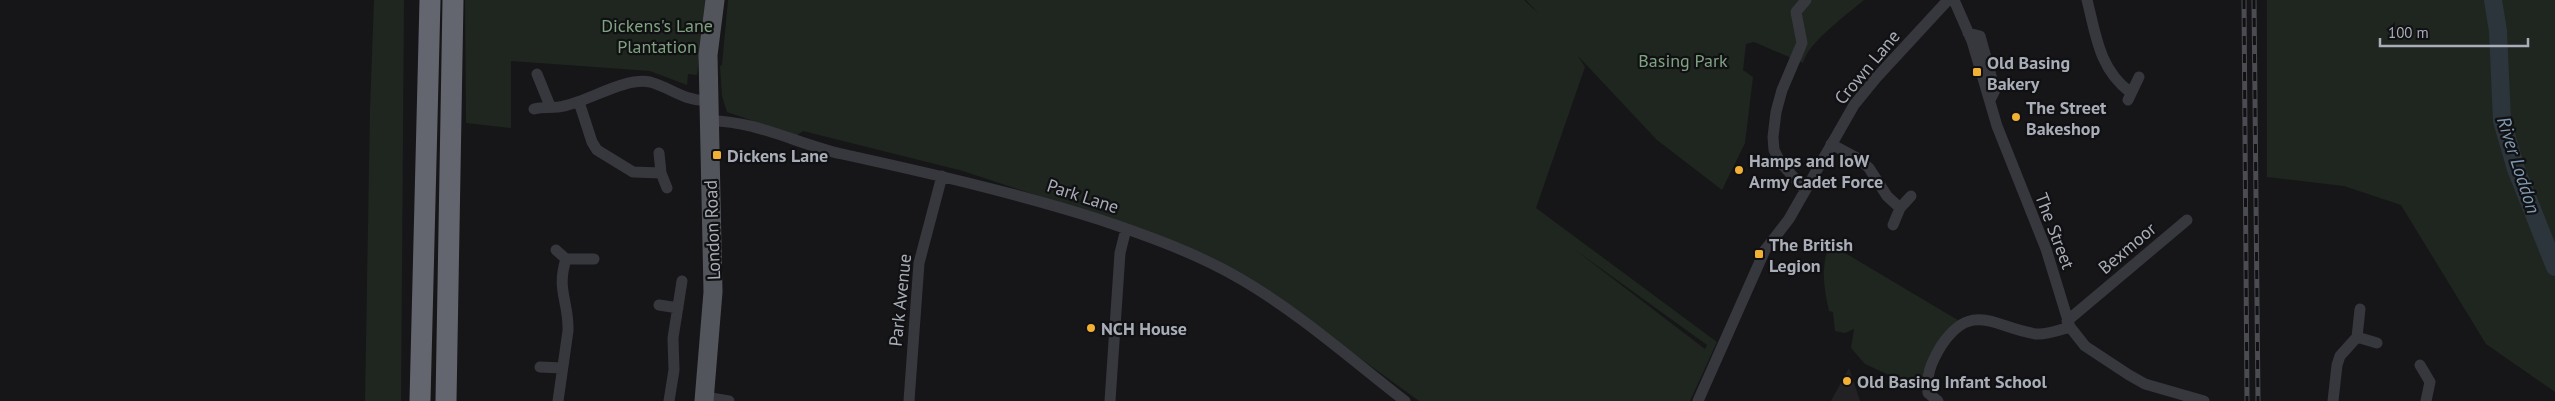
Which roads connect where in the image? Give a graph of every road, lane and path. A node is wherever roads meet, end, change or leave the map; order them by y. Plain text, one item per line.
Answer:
1 (430, 0) edge
2 (453, 0) edge
3 (715, 0) edge
4 (1806, 0) edge
5 (1948, 0) edge
6 (1954, 0) edge
7 (2088, 0) edge
8 (537, 74) dead end
9 (2139, 77) dead end
10 (708, 101) junction
11 (579, 102) junction
12 (550, 106) junction
13 (534, 110) dead end
14 (709, 121) junction
15 (1830, 144) junction
16 (659, 153) dead end
17 (661, 173) junction
18 (942, 176) junction
19 (667, 188) dead end
20 (1805, 190) junction
21 (1911, 196) dead end
22 (1900, 208) junction
23 (2187, 220) dead end
24 (1893, 225) dead end
25 (1126, 229) junction
26 (556, 250) dead end
27 (566, 259) junction
28 (594, 259) dead end
29 (682, 281) dead end
30 (659, 305) dead end
31 (678, 308) junction
32 (2360, 309) dead end
33 (2068, 324) junction
34 (2358, 337) junction
35 (2377, 343) dead end
36 (2420, 365) dead end
37 (540, 367) dead end
38 (562, 368) junction
39 (704, 399) edge
40 (420, 401) edge
41 (446, 401) edge
42 (558, 401) edge
43 (669, 401) edge
44 (729, 401) edge
45 (909, 401) edge
46 (1110, 401) edge
47 (1405, 401) edge
48 (1698, 401) edge
49 (1938, 401) edge
50 (2204, 401) edge
51 (2333, 401) edge
52 (2426, 401) edge

1 - 40 highway
2 - 41 highway
3 - 10 main road, London Road
4 - 20 street
5 - 15 street, Crown Lane
6 - 33 street, The Street
7 - 9 street
8 - 12 street
10 - 11 street
10 - 14 main road, London Road
11 - 12 street
11 - 17 street
12 - 13 street
14 - 18 street, Park Lane
14 - 39 main road, London Road
15 - 20 street, Crown Lane
15 - 22 street
16 - 17 street
17 - 19 street
18 - 25 street, Park Lane
18 - 45 street, Park Avenue
20 - 48 street, Crown Lane
21 - 22 street
22 - 24 street
23 - 33 street, Bexmoor
25 - 46 street
25 - 47 street, Park Lane
26 - 27 street
27 - 28 street
27 - 38 street
29 - 31 street
30 - 31 street
31 - 43 street
32 - 34 street
33 - 49 street
33 - 50 street, The Street
34 - 35 street
34 - 51 street
36 - 52 street
37 - 38 street
38 - 42 street
39 - 44 street

